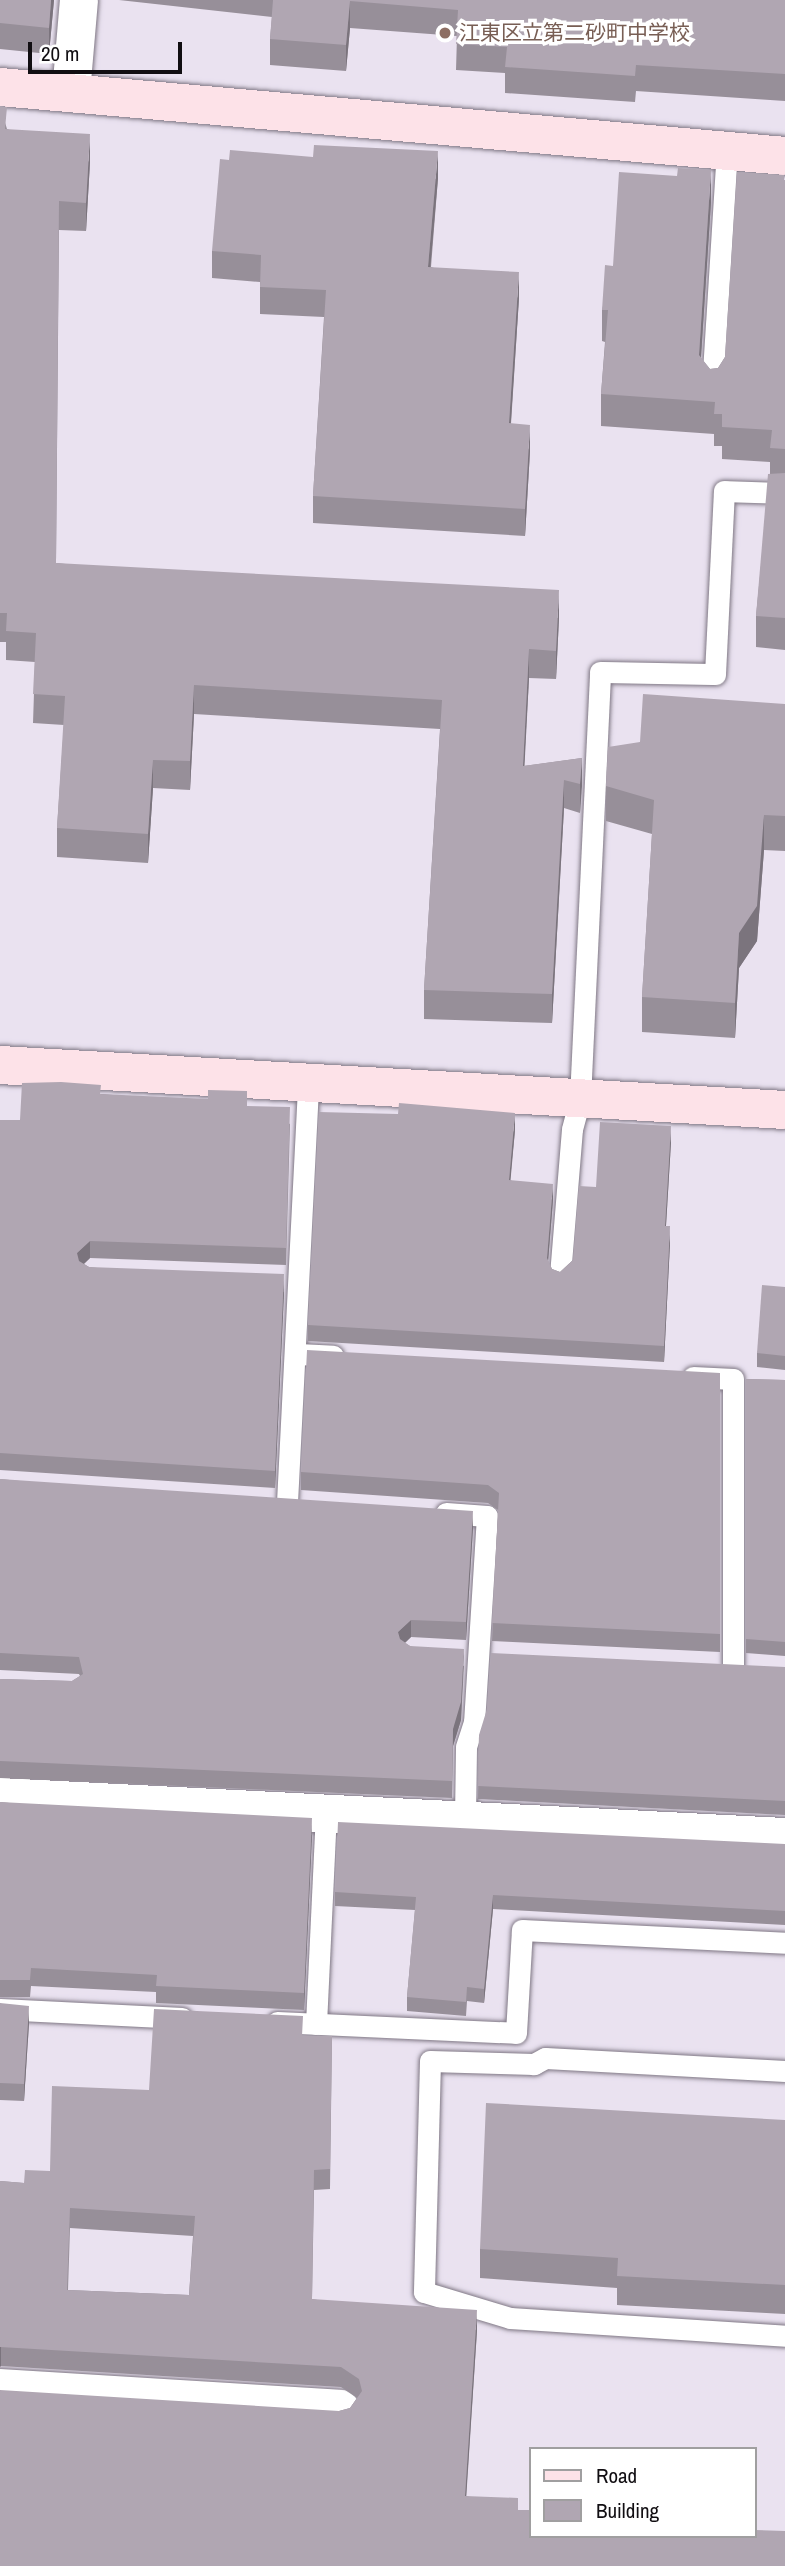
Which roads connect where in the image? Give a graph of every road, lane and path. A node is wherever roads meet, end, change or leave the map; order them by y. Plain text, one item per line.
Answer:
1 (79, 0) edge
2 (0, 87) edge
3 (71, 93) junction
4 (727, 151) junction
5 (785, 156) edge
6 (712, 388) edge
7 (785, 493) edge
8 (0, 1065) edge
9 (308, 1083) junction
10 (580, 1099) junction
11 (785, 1110) edge
12 (560, 1275) edge
13 (274, 1278) edge
14 (300, 1279) junction
15 (298, 1354) junction
16 (352, 1357) edge
17 (665, 1375) edge
18 (733, 1379) junction
19 (759, 1380) edge
20 (260, 1500) edge
21 (287, 1502) junction
22 (314, 1504) edge
23 (421, 1512) edge
24 (451, 1652) edge
25 (477, 1653) junction
26 (504, 1654) edge
27 (706, 1664) edge
28 (733, 1666) junction
29 (759, 1667) edge
30 (0, 1797) edge
31 (326, 1814) junction
32 (465, 1820) junction
33 (785, 1837) edge
34 (785, 1943) edge
35 (0, 2009) edge
36 (206, 2019) edge
37 (261, 2021) edge
38 (316, 2024) junction
39 (785, 2071) edge
40 (785, 2336) edge
41 (0, 2388) edge
42 (340, 2409) edge

1 - 3 street
2 - 3 street
3 - 4 street
4 - 5 street
4 - 6 lane
7 - 10 lane
8 - 9 street
9 - 10 street
9 - 14 lane
10 - 11 street
10 - 12 lane
13 - 14 lane
14 - 15 lane
15 - 16 lane
15 - 21 lane
17 - 18 lane
18 - 19 lane
18 - 28 lane
20 - 21 lane
21 - 22 lane
23 - 25 lane
24 - 25 lane
25 - 26 lane
25 - 32 lane
27 - 28 lane
28 - 29 lane
30 - 31 street
31 - 32 street
31 - 38 lane
32 - 33 street
34 - 38 lane
35 - 36 lane
37 - 38 lane
39 - 40 lane
41 - 42 street

